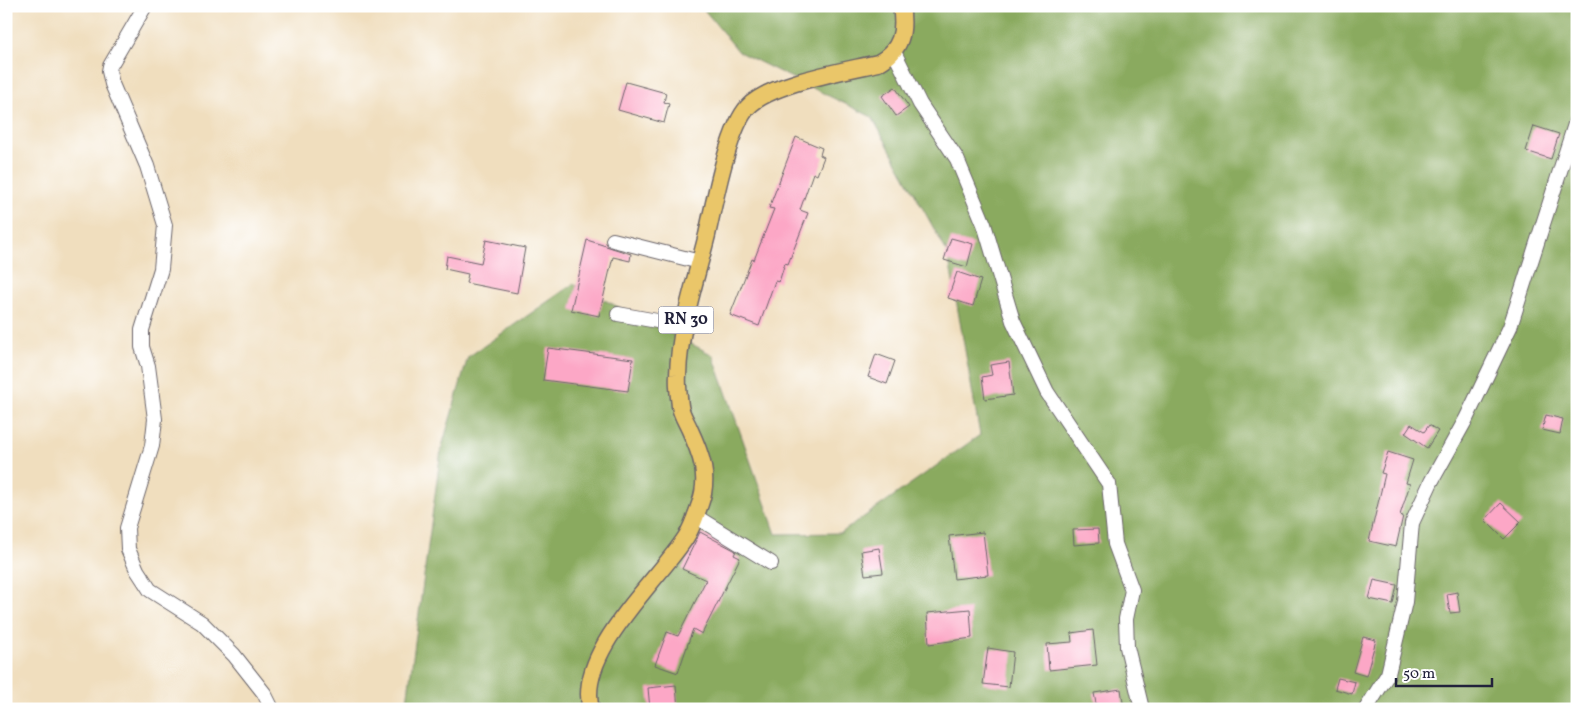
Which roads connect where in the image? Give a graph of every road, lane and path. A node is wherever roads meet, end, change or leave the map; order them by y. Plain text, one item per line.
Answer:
1 (145, 6) edge
2 (901, 6) edge
3 (894, 52) junction
4 (1577, 118) edge
5 (613, 240) dead end
6 (700, 262) junction
7 (618, 314) dead end
8 (685, 326) junction
9 (695, 516) junction
10 (771, 563) dead end
11 (272, 709) edge
12 (591, 709) edge
13 (1142, 709) edge
14 (1366, 709) edge

1 - 11 street
2 - 3 main road
3 - 6 main road, RN 30
3 - 13 street
4 - 14 street
5 - 6 street
6 - 8 main road, RN 30
7 - 8 street
8 - 9 main road, RN 30
9 - 10 street
9 - 12 main road, RN 30

